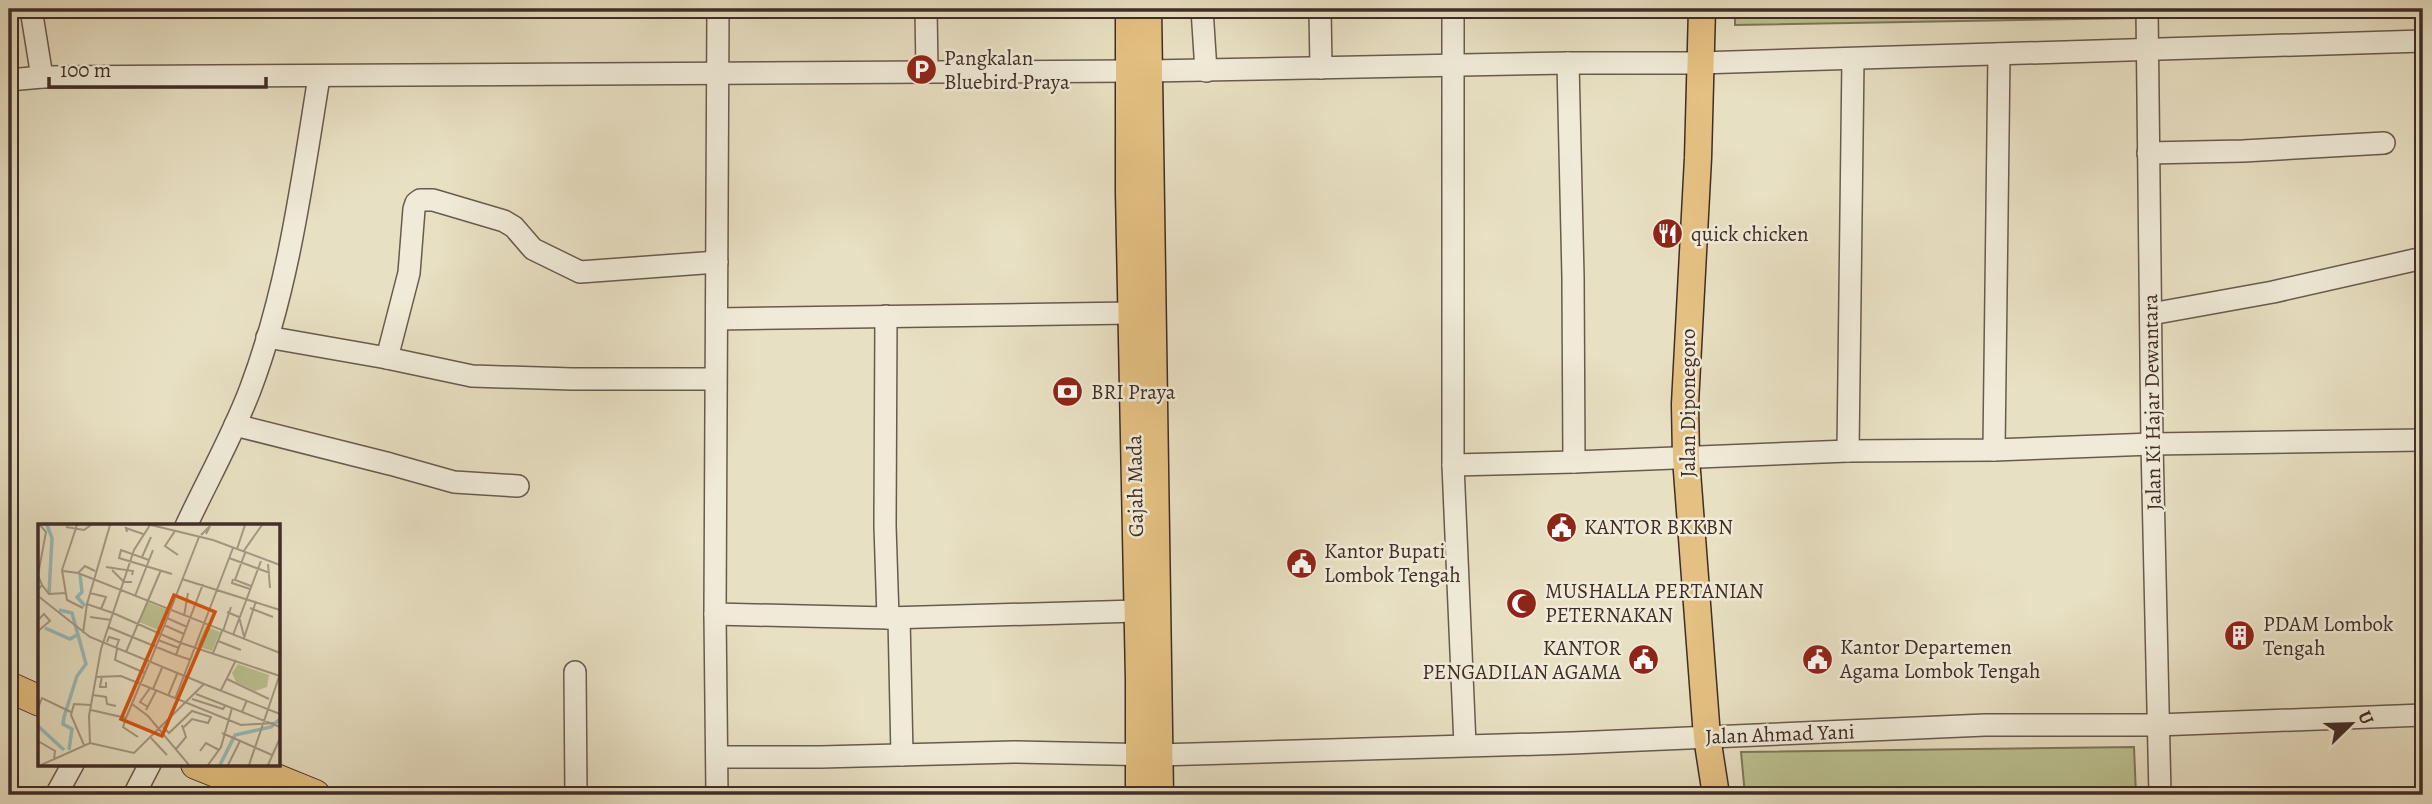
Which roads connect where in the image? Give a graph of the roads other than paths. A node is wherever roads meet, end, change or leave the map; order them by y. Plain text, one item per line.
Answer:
1 (31, 9) edge
2 (718, 9) edge
3 (926, 9) edge
4 (1129, 9) edge
5 (1147, 9) edge
6 (1202, 9) edge
7 (1320, 9) edge
8 (1453, 9) edge
9 (1702, 9) edge
10 (2147, 9) edge
11 (2423, 41) edge
12 (2147, 49) junction
13 (2000, 54) junction
14 (1853, 59) junction
15 (1569, 63) junction
16 (1699, 63) junction
17 (1452, 66) junction
18 (1321, 68) junction
19 (927, 71) junction
20 (1140, 71) junction
21 (1206, 71) junction
22 (717, 74) junction
23 (42, 77) junction
24 (319, 77) junction
25 (9, 80) edge
26 (2385, 143) dead end
27 (2148, 153) junction
28 (2423, 258) edge
29 (717, 262) junction
30 (1131, 313) junction
31 (2151, 314) junction
32 (886, 316) junction
33 (717, 319) junction
34 (267, 337) junction
35 (387, 358) junction
36 (715, 379) junction
37 (235, 425) junction
38 (2423, 440) edge
39 (2151, 444) junction
40 (1994, 450) junction
41 (1848, 451) junction
42 (1686, 458) junction
43 (1574, 462) junction
44 (1144, 465) junction
45 (1453, 465) junction
46 (518, 486) dead end
47 (187, 524) edge
48 (1137, 611) junction
49 (715, 614) junction
50 (894, 618) junction
51 (9, 667) edge
52 (575, 672) dead end
53 (38, 679) edge
54 (9, 687) edge
55 (38, 700) edge
56 (2423, 715) edge
57 (2157, 725) junction
58 (1707, 737) junction
59 (1465, 745) junction
60 (1148, 754) junction
61 (902, 755) junction
62 (718, 757) junction
63 (73, 766) edge
64 (149, 766) edge
65 (201, 766) edge
66 (231, 779) edge
67 (56, 795) edge
68 (134, 795) edge
69 (274, 795) edge
70 (315, 795) edge
71 (576, 795) edge
72 (717, 795) edge
73 (1139, 795) edge
74 (1160, 795) edge
75 (1716, 795) edge
76 (2160, 795) edge

1 - 23 street
2 - 22 street
3 - 19 street
4 - 20 main road, Gajah Mada
5 - 20 main road, Gajah Mada
6 - 21 street
7 - 18 street
8 - 17 street
9 - 16 main road, Jalan Diponegoro
10 - 12 street, Jalan Ki Hajar Dewantara
11 - 12 street
12 - 13 street
12 - 27 street, Jalan Ki Hajar Dewantara
13 - 14 street
13 - 40 street
14 - 16 street
14 - 41 street
15 - 16 street
15 - 17 street
15 - 43 street
16 - 42 main road, Jalan Diponegoro
17 - 18 street
17 - 45 street
18 - 21 street
19 - 20 street
19 - 22 street
20 - 21 street
20 - 30 main road, Gajah Mada
20 - 44 main road, Gajah Mada
22 - 24 street
22 - 29 street
23 - 24 street
23 - 25 street
24 - 34 street
26 - 27 street
27 - 31 street, Jalan Ki Hajar Dewantara
28 - 31 street
29 - 33 street
29 - 35 street
30 - 32 street
30 - 44 main road, Gajah Mada
31 - 39 street, Jalan Ki Hajar Dewantara
32 - 33 street
32 - 50 street
33 - 36 street
34 - 35 street
34 - 37 street
35 - 36 street
36 - 49 street
37 - 46 street
37 - 47 street
38 - 39 street
39 - 40 street
39 - 57 street, Jalan Ki Hajar Dewantara
40 - 41 street
41 - 42 street
42 - 43 street
42 - 58 main road, Jalan Diponegoro
43 - 45 street
44 - 48 main road, Gajah Mada
44 - 60 main road, Gajah Mada
45 - 59 street
48 - 50 street
48 - 60 main road, Gajah Mada
49 - 50 street
49 - 62 street
50 - 61 street
51 - 53 highway
52 - 71 street
54 - 55 highway
56 - 57 street, Jalan Ahmad Yani
57 - 58 street, Jalan Ahmad Yani
57 - 76 street, Jalan Ki Hajar Dewantara
58 - 59 street, Jalan Ahmad Yani
58 - 75 main road, Jalan Diponegoro
59 - 60 street, Jalan Ahmad Yani
60 - 61 street, Jalan Ahmad Yani
60 - 73 main road, Gajah Mada
60 - 74 main road, Gajah Mada
61 - 62 street, Jalan Ahmad Yani
62 - 72 street
63 - 67 street
64 - 68 street
65 - 66 highway
66 - 69 highway
66 - 70 highway

